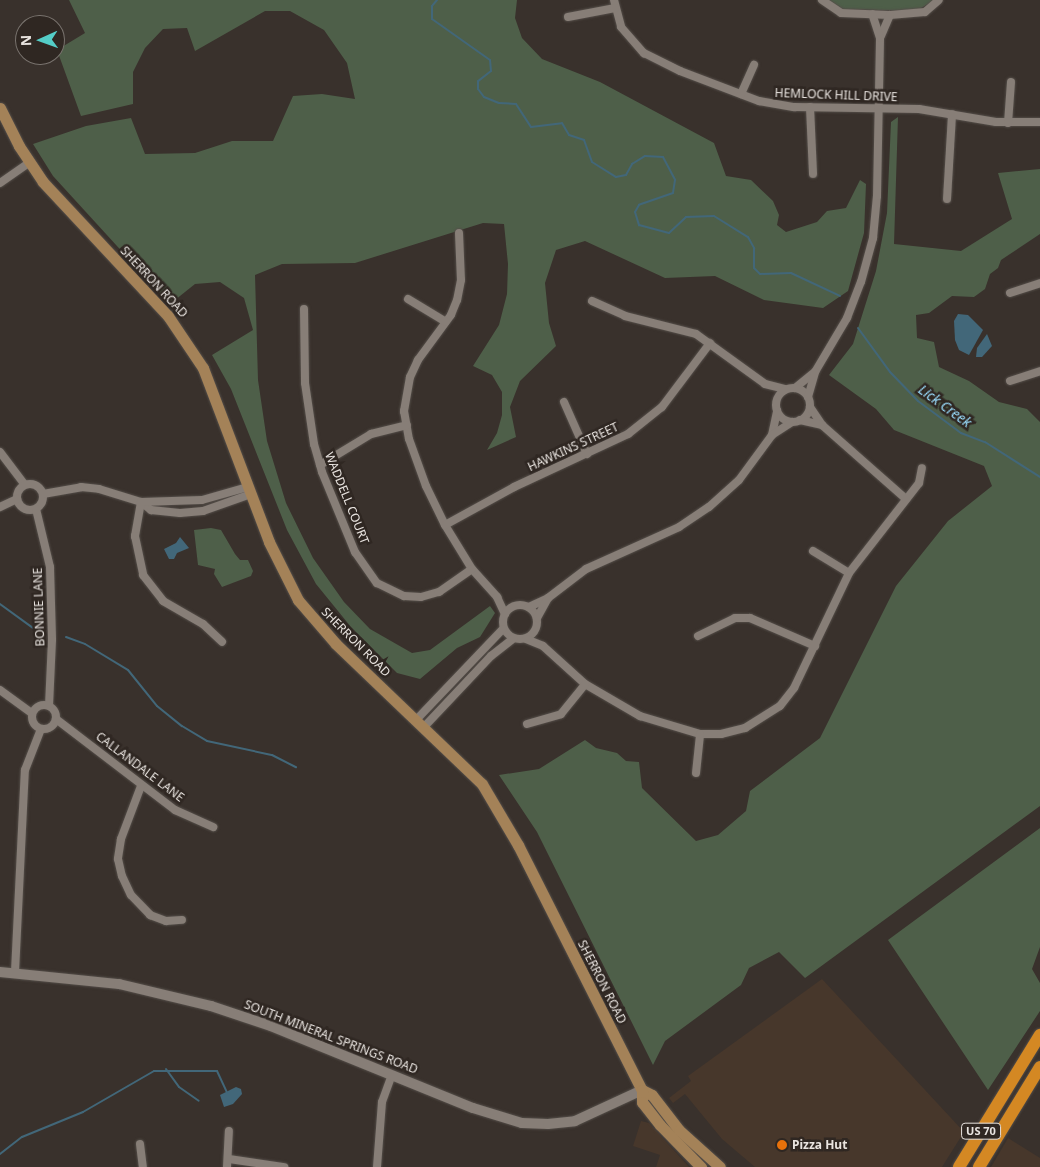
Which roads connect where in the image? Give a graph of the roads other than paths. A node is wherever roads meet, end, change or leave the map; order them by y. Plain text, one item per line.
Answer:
1 (822, 0) edge
2 (938, 0) edge
3 (614, 4) edge
4 (872, 14) junction
5 (890, 15) junction
6 (568, 17) dead end
7 (880, 38) junction
8 (754, 65) dead end
9 (1011, 82) dead end
10 (741, 94) junction
11 (810, 107) junction
12 (0, 108) edge
13 (879, 109) junction
14 (952, 114) junction
15 (1040, 122) edge
16 (1008, 123) junction
17 (29, 163) junction
18 (813, 174) dead end
19 (0, 183) edge
20 (947, 199) dead end
21 (459, 233) dead end
22 (1040, 282) edge
23 (1010, 293) dead end
24 (408, 299) dead end
25 (592, 301) dead end
26 (304, 309) dead end
27 (446, 322) junction
28 (710, 343) junction
29 (814, 372) junction
30 (1040, 372) edge
31 (1010, 381) dead end
32 (765, 384) junction
33 (795, 388) junction
34 (785, 389) junction
35 (808, 397) junction
36 (564, 402) dead end
37 (776, 407) junction
38 (810, 407) junction
39 (796, 421) junction
40 (407, 425) junction
41 (822, 425) junction
42 (772, 435) junction
43 (0, 452) edge
44 (587, 454) junction
45 (320, 465) junction
46 (922, 468) dead end
47 (25, 485) junction
48 (249, 490) junction
49 (43, 494) junction
50 (18, 499) junction
51 (906, 499) junction
52 (141, 502) junction
53 (0, 507) edge
54 (36, 509) junction
55 (445, 525) junction
56 (813, 551) dead end
57 (472, 569) junction
58 (849, 573) junction
59 (498, 597) junction
60 (548, 598) junction
61 (514, 606) junction
62 (529, 607) junction
63 (505, 614) junction
64 (537, 618) junction
65 (504, 628) junction
66 (536, 629) junction
67 (698, 636) dead end
68 (513, 639) junction
69 (526, 639) junction
70 (222, 642) dead end
71 (543, 646) junction
72 (815, 646) junction
73 (585, 684) junction
74 (0, 690) edge
75 (49, 706) junction
76 (32, 713) junction
77 (56, 719) junction
78 (421, 723) junction
79 (527, 724) dead end
80 (41, 729) junction
81 (700, 734) junction
82 (696, 773) dead end
83 (141, 786) junction
84 (213, 827) dead end
85 (182, 920) dead end
86 (0, 972) edge
87 (15, 972) junction
88 (1040, 1035) edge
89 (1040, 1067) edge
90 (392, 1075) junction
91 (642, 1090) junction
92 (229, 1131) dead end
93 (980, 1134) junction
94 (994, 1143) junction
95 (140, 1144) dead end
96 (228, 1163) edge
97 (143, 1167) edge
98 (284, 1167) edge
99 (377, 1167) edge
100 (701, 1167) edge
101 (720, 1167) edge
102 (959, 1167) edge
103 (979, 1167) edge

1 - 4 street
2 - 5 street
3 - 6 street
3 - 10 street, HEMLOCK HILL DRIVE
4 - 5 street
4 - 7 street
5 - 7 street
7 - 13 street
8 - 10 street
9 - 16 street
10 - 11 street, HEMLOCK HILL DRIVE
11 - 13 street, HEMLOCK HILL DRIVE
11 - 18 street
12 - 17 main road, SHERRON ROAD
13 - 14 street, HEMLOCK HILL DRIVE
13 - 29 street
14 - 16 street, HEMLOCK HILL DRIVE
14 - 20 street
15 - 16 street, HEMLOCK HILL DRIVE
17 - 19 street
17 - 48 main road, SHERRON ROAD
21 - 27 street
22 - 23 street
24 - 27 street
25 - 28 street
26 - 45 street, WADDELL COURT
27 - 40 street
28 - 32 street
28 - 44 street, HAWKINS STREET
29 - 33 street
29 - 35 street
30 - 31 street
32 - 34 street
32 - 37 street
33 - 34 street
33 - 35 street
34 - 37 street
35 - 38 street
36 - 44 street
37 - 39 street
37 - 42 street
38 - 39 street
38 - 41 street
39 - 41 street
39 - 42 street
40 - 45 street
40 - 55 street
41 - 51 street
42 - 60 street
43 - 47 street
44 - 55 street, HAWKINS STREET
45 - 57 street, WADDELL COURT
46 - 51 street
47 - 49 street
47 - 50 street
48 - 52 street
48 - 78 main road, SHERRON ROAD
49 - 52 street
49 - 54 street
50 - 53 street
50 - 54 street
51 - 58 street
52 - 70 street
54 - 75 street, BONNIE LANE
55 - 57 street
56 - 58 street
57 - 59 street
58 - 72 street
59 - 61 street
59 - 63 street
60 - 62 street
60 - 64 street
61 - 62 street
61 - 63 street
62 - 64 street
63 - 65 street
64 - 66 street
65 - 68 street
65 - 78 street
66 - 69 street
66 - 71 street
67 - 72 street
68 - 69 street
68 - 78 street
69 - 71 street
71 - 73 street
72 - 81 street
73 - 79 street
73 - 81 street
74 - 76 street
75 - 76 street
75 - 77 street
76 - 80 street
77 - 80 street
77 - 83 street, CALLANDALE LANE
78 - 91 main road, SHERRON ROAD
80 - 87 street
81 - 82 street
83 - 84 street, CALLANDALE LANE
83 - 85 street
86 - 87 street, SOUTH MINERAL SPRINGS ROAD
87 - 90 street, SOUTH MINERAL SPRINGS ROAD
88 - 93 highway, US 70
89 - 94 highway, US 70
90 - 91 street, SOUTH MINERAL SPRINGS ROAD
90 - 99 street
91 - 100 main road, SHERRON ROAD
91 - 101 main road, SHERRON ROAD
92 - 96 street
93 - 94 highway
93 - 102 highway, US 70
94 - 103 highway, US 70
95 - 97 street
96 - 98 street

